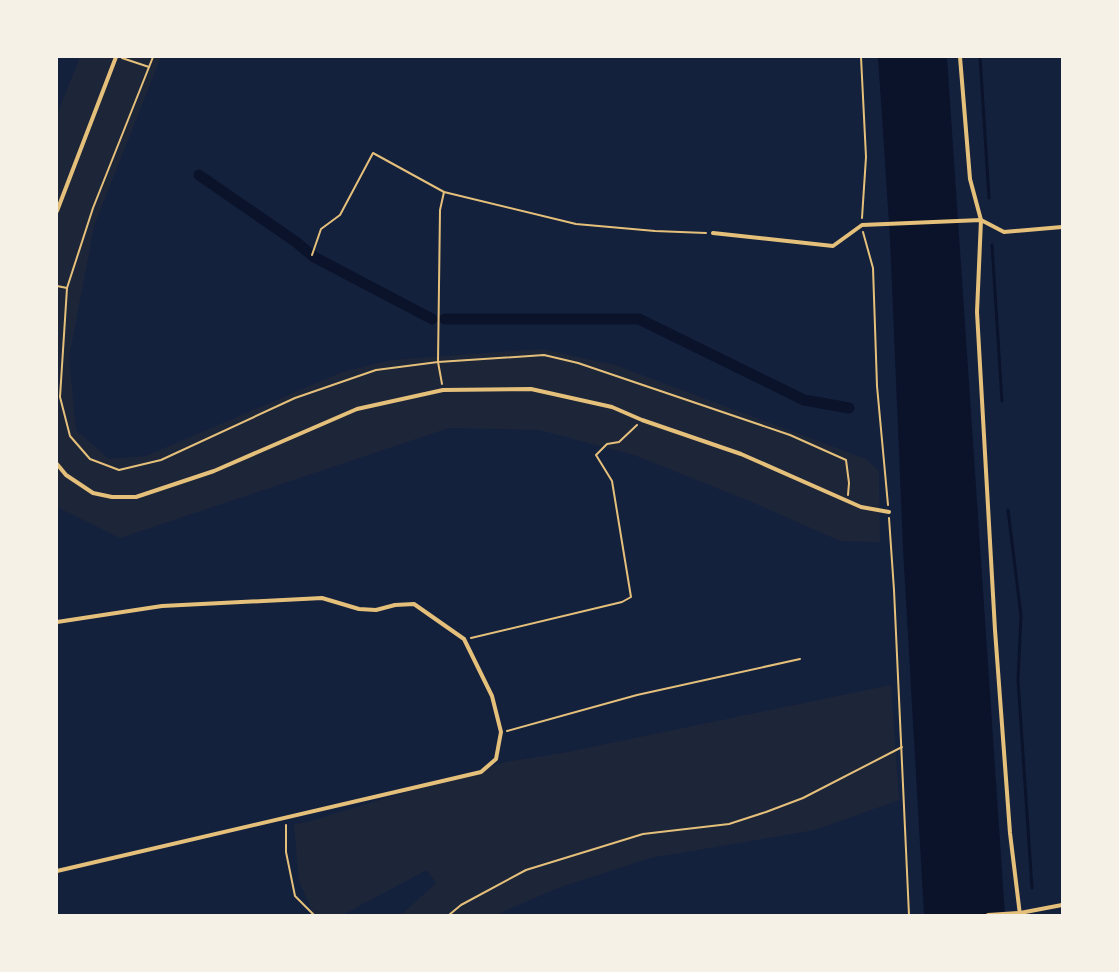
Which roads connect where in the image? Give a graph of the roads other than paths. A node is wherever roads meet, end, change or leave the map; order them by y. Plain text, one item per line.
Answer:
1 (116, 57) edge
2 (960, 57) edge
3 (57, 211) edge
4 (981, 220) junction
5 (1062, 227) edge
6 (713, 233) road end
7 (57, 464) edge
8 (889, 512) road end
9 (57, 622) edge
10 (57, 871) edge
11 (1062, 904) edge
12 (1020, 914) edge
13 (988, 915) edge

1 - 3 street
2 - 4 street
4 - 5 street
4 - 6 street
4 - 12 street
7 - 8 street
9 - 10 street
11 - 12 street
12 - 13 street

